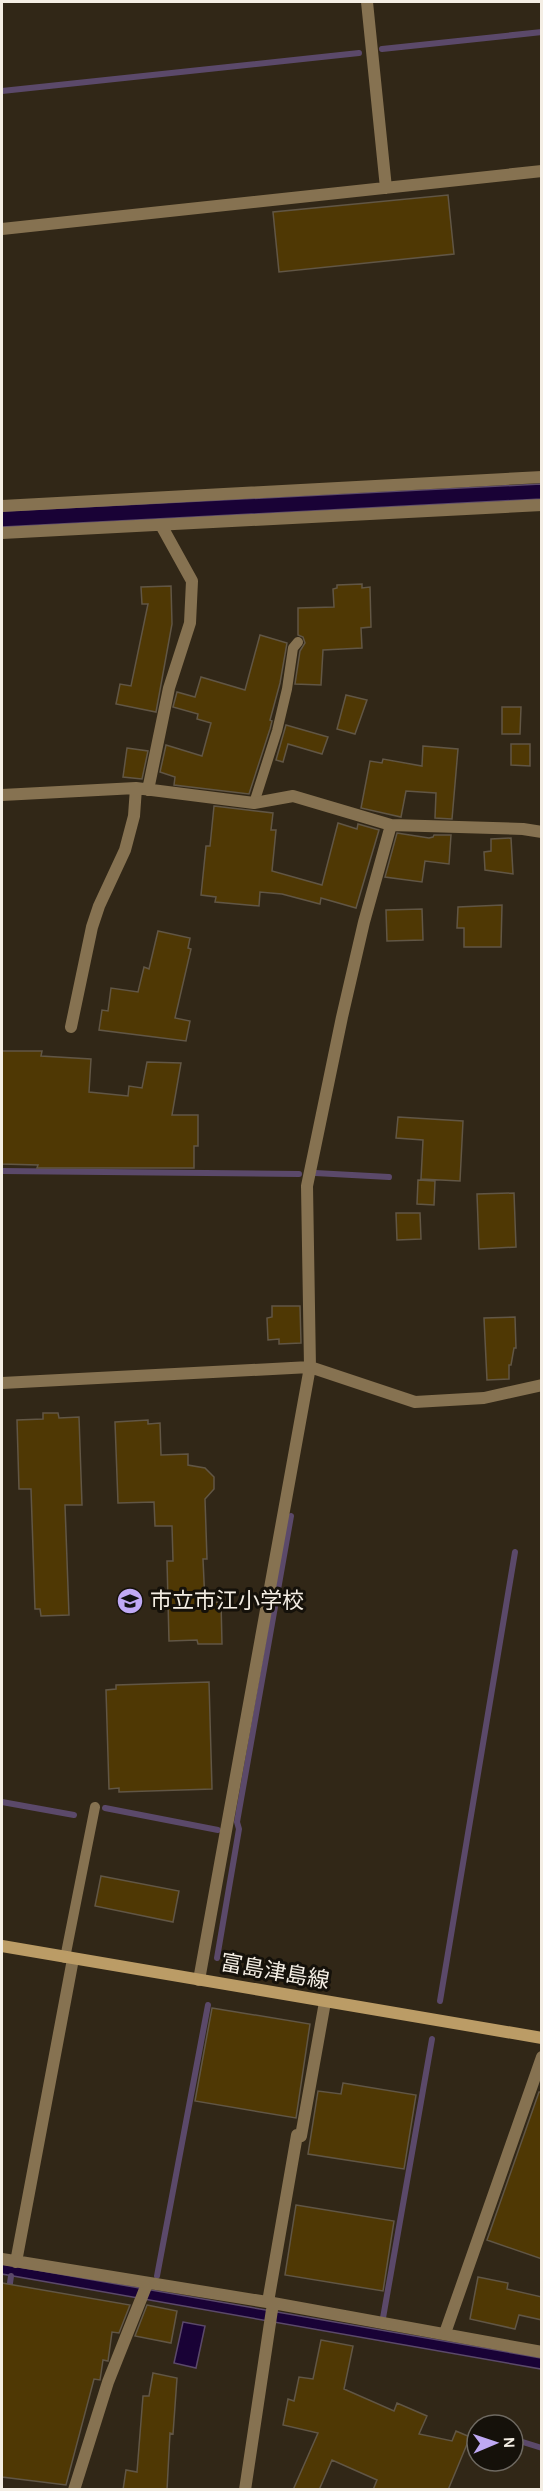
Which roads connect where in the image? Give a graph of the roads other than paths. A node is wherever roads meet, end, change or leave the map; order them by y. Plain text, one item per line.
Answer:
1 (367, 2) edge
2 (542, 171) edge
3 (386, 188) junction
4 (2, 229) edge
5 (542, 477) edge
6 (542, 505) edge
7 (2, 506) edge
8 (161, 525) junction
9 (2, 533) edge
10 (298, 642) dead end
11 (142, 789) junction
12 (2, 795) edge
13 (254, 802) junction
14 (391, 825) junction
15 (542, 832) edge
16 (71, 1027) dead end
17 (310, 1367) junction
18 (2, 1383) edge
19 (542, 1385) edge
20 (95, 1807) dead end
21 (2, 1946) edge
22 (69, 1958) junction
23 (199, 1980) junction
24 (325, 2002) junction
25 (542, 2038) edge
26 (542, 2057) edge
27 (2, 2259) edge
28 (16, 2262) junction
29 (147, 2286) junction
30 (271, 2304) junction
31 (445, 2333) junction
32 (542, 2352) edge
33 (74, 2490) edge
34 (245, 2490) edge

1 - 3 street
2 - 3 street
3 - 4 street
5 - 7 street
6 - 8 street
8 - 9 street
8 - 11 street
10 - 13 lane
11 - 12 street
11 - 13 street
11 - 16 street
13 - 14 street
14 - 15 street
14 - 17 street
17 - 18 street
17 - 19 street
17 - 23 street
20 - 22 lane
21 - 22 main road, 富島津島線
22 - 23 main road, 富島津島線
22 - 28 street
23 - 24 main road, 富島津島線
24 - 25 main road, 富島津島線
24 - 30 street
26 - 31 street
27 - 28 street
28 - 29 street
29 - 30 street
29 - 33 street
30 - 31 street
30 - 34 street
31 - 32 street

